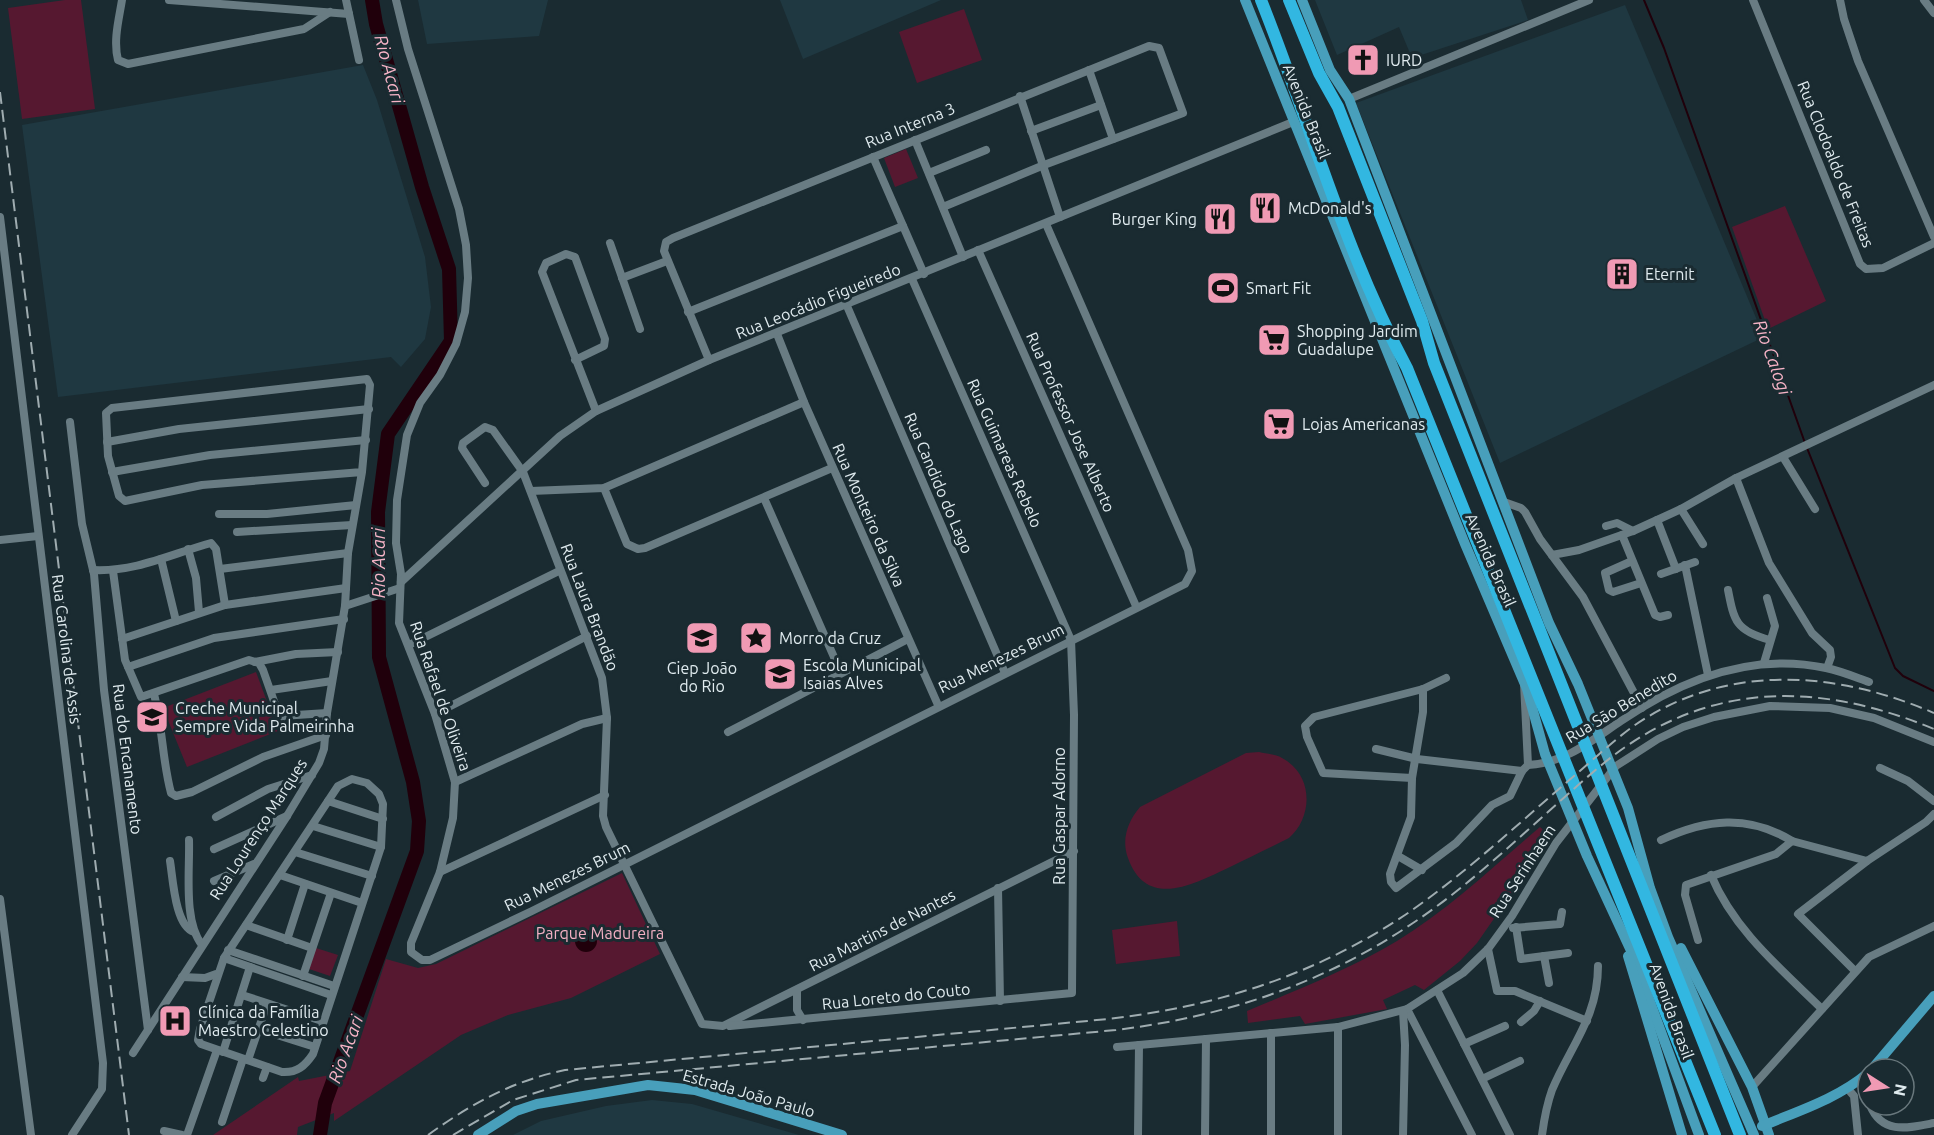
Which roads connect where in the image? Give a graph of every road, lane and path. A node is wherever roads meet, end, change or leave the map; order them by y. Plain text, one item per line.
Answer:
1 (122, 0) edge
2 (169, 0) edge
3 (346, 0) edge
4 (396, 0) edge
5 (1245, 0) edge
6 (1261, 0) edge
7 (1289, 0) edge
8 (1302, 0) edge
9 (1589, 0) edge
10 (1753, 0) edge
11 (1840, 0) edge
12 (1924, 0) edge
13 (330, 12) junction
14 (1934, 13) edge
15 (349, 14) junction
16 (359, 60) dead end
17 (1089, 70) junction
18 (1020, 96) junction
19 (1349, 99) junction
20 (1101, 105) junction
21 (1293, 122) junction
22 (1031, 131) junction
23 (1113, 139) junction
24 (915, 140) junction
25 (986, 150) dead end
26 (873, 156) junction
27 (1044, 165) junction
28 (928, 173) junction
29 (943, 207) junction
30 (0, 217) edge
31 (1060, 217) junction
32 (1046, 224) junction
33 (903, 226) junction
34 (1934, 237) edge
35 (610, 243) dead end
36 (1934, 243) edge
37 (978, 250) junction
38 (963, 257) junction
39 (668, 261) junction
40 (924, 274) junction
41 (622, 278) junction
42 (912, 279) junction
43 (847, 306) junction
44 (688, 312) junction
45 (640, 329) dead end
46 (777, 334) junction
47 (575, 360) junction
48 (709, 360) junction
49 (1934, 385) edge
50 (804, 402) junction
51 (369, 409) junction
52 (596, 411) junction
53 (70, 422) dead end
54 (366, 440) junction
55 (1479, 441) junction
56 (107, 442) junction
57 (1783, 457) junction
58 (832, 468) junction
59 (112, 472) junction
60 (362, 472) junction
61 (523, 472) junction
62 (1736, 478) junction
63 (485, 483) dead end
64 (604, 488) junction
65 (531, 491) junction
66 (1446, 495) junction
67 (764, 498) junction
68 (1504, 502) junction
69 (356, 505) junction
70 (1681, 509) junction
71 (1815, 509) dead end
72 (219, 514) dead end
73 (1657, 520) junction
74 (352, 525) junction
75 (1606, 526) dead end
76 (1633, 531) junction
77 (237, 532) dead end
78 (1622, 535) junction
79 (38, 536) junction
80 (1504, 538) junction
81 (0, 540) edge
82 (1703, 544) dead end
83 (188, 549) junction
84 (348, 553) junction
85 (1552, 555) junction
86 (161, 559) junction
87 (1632, 561) junction
88 (1695, 562) dead end
89 (1680, 567) junction
90 (220, 569) junction
91 (93, 570) junction
92 (1488, 570) junction
93 (113, 571) junction
94 (559, 571) junction
95 (1661, 574) dead end
96 (1641, 583) junction
97 (397, 587) junction
98 (346, 588) junction
99 (1728, 590) dead end
100 (1767, 598) dead end
101 (225, 605) junction
102 (345, 606) junction
103 (1136, 606) junction
104 (199, 612) junction
105 (1668, 615) dead end
106 (344, 619) junction
107 (176, 621) junction
108 (587, 636) junction
109 (122, 639) junction
110 (908, 639) junction
111 (1071, 639) junction
112 (1770, 640) junction
113 (408, 645) junction
114 (338, 652) junction
115 (255, 662) junction
116 (1764, 663) junction
117 (128, 667) junction
118 (1827, 668) junction
119 (841, 672) junction
120 (1005, 673) junction
121 (1708, 675) junction
122 (1446, 678) dead end
123 (332, 681) junction
124 (1524, 681) junction
125 (1869, 682) dead end
126 (1423, 689) junction
127 (271, 690) junction
128 (154, 694) junction
129 (938, 705) junction
130 (1642, 708) junction
131 (327, 713) junction
132 (435, 714) junction
133 (607, 718) junction
134 (728, 732) dead end
135 (326, 735) junction
136 (1934, 742) edge
137 (1376, 750) dead end
138 (1417, 759) junction
139 (1525, 768) junction
140 (1881, 768) dead end
141 (312, 775) junction
142 (1412, 778) junction
143 (455, 782) junction
144 (605, 795) junction
145 (328, 801) junction
146 (1934, 801) edge
147 (1934, 814) edge
148 (287, 816) junction
149 (216, 817) dead end
150 (383, 819) junction
151 (313, 826) junction
152 (189, 840) dead end
153 (1661, 840) dead end
154 (1792, 841) junction
155 (381, 847) junction
156 (214, 849) dead end
157 (1074, 851) junction
158 (295, 852) junction
159 (1398, 856) junction
160 (171, 861) dead end
161 (1867, 861) junction
162 (254, 864) junction
163 (625, 864) junction
164 (1422, 870) junction
165 (440, 872) junction
166 (280, 875) junction
167 (1711, 875) junction
168 (372, 876) junction
169 (213, 881) dead end
170 (305, 884) junction
171 (998, 888) junction
172 (331, 893) junction
173 (0, 899) edge
174 (362, 903) junction
175 (1655, 903) junction
176 (1562, 912) dead end
177 (246, 925) junction
178 (1934, 926) edge
179 (1516, 927) junction
180 (1503, 930) junction
181 (194, 932) junction
182 (1624, 932) junction
183 (287, 940) junction
184 (1698, 940) dead end
185 (202, 945) junction
186 (312, 948) junction
187 (1488, 948) junction
188 (1568, 953) dead end
189 (226, 954) junction
190 (414, 956) joint
191 (1544, 956) junction
192 (1598, 966) dead end
193 (250, 967) junction
194 (1855, 971) junction
195 (216, 974) junction
196 (303, 976) junction
197 (182, 977) junction
198 (1549, 983) dead end
199 (797, 990) junction
200 (1437, 990) junction
201 (332, 991) junction
202 (1072, 993) joint
203 (242, 995) junction
204 (1934, 996) edge
205 (1540, 1000) junction
206 (1000, 1001) junction
207 (272, 1006) junction
208 (1822, 1009) junction
209 (1405, 1010) junction
210 (803, 1020) junction
211 (1587, 1021) junction
212 (322, 1022) junction
213 (1521, 1023) dead end
214 (723, 1026) junction
215 (1505, 1026) dead end
216 (1338, 1027) junction
217 (258, 1029) junction
218 (148, 1030) junction
219 (1271, 1033) junction
220 (1206, 1039) junction
221 (1422, 1041) junction
222 (1464, 1044) junction
223 (1140, 1045) junction
224 (1406, 1045) junction
225 (315, 1047) junction
226 (1117, 1047) dead end
227 (220, 1051) junction
228 (133, 1053) dead end
229 (1882, 1057) edge
230 (245, 1060) junction
231 (1520, 1061) dead end
232 (267, 1067) junction
233 (263, 1078) dead end
234 (1482, 1079) junction
235 (1856, 1082) edge
236 (1752, 1087) junction
237 (1847, 1088) junction
238 (1856, 1108) edge
239 (1857, 1117) edge
240 (1877, 1117) edge
241 (222, 1122) dead end
242 (1934, 1123) edge
243 (1767, 1130) edge
244 (164, 1131) dead end
245 (1714, 1133) edge
246 (1699, 1134) edge
247 (31, 1135) edge
248 (72, 1135) edge
249 (184, 1135) edge
250 (478, 1135) edge
251 (842, 1135) edge
252 (1138, 1135) edge
253 (1205, 1135) edge
254 (1271, 1135) edge
255 (1338, 1135) edge
256 (1403, 1135) edge
257 (1472, 1135) edge
258 (1510, 1135) edge
259 (1542, 1135) edge
260 (1682, 1135) edge
261 (1741, 1135) edge
262 (1754, 1135) edge
263 (1858, 1135) edge

1 - 13 street
2 - 13 street
3 - 15 street
4 - 97 street, Rua Rafael de Oliveira
5 - 21 main road, Avenida Brasil
6 - 92 highway, Avenida Brasil
7 - 80 highway, Avenida Brasil
8 - 19 main road, Avenida Brasil
9 - 19 street
10 - 36 street, Rua Clodoaldo de Freitas
11 - 34 street
12 - 14 street
13 - 15 street
15 - 16 street
17 - 18 street, Rua Interna 3
17 - 20 street
17 - 23 street, Rua Interna 3
18 - 22 street
18 - 24 street, Rua Interna 3
19 - 55 main road, Avenida Brasil
20 - 22 street
20 - 23 street
21 - 31 street, Rua Leocádio Figueiredo
21 - 66 main road, Avenida Brasil
22 - 27 street
23 - 27 street
24 - 26 street, Rua Interna 3
24 - 28 street
25 - 28 street
26 - 33 street
26 - 39 street, Rua Interna 3
27 - 29 street
27 - 31 street
28 - 29 street
29 - 38 street
30 - 79 street, Rua Carolina de Assis
31 - 32 street, Rua Leocádio Figueiredo
32 - 37 street, Rua Leocádio Figueiredo
32 - 103 street, Rua Menezes Brum
33 - 40 street
33 - 44 street
35 - 41 street
37 - 38 street, Rua Leocádio Figueiredo
37 - 103 street, Rua Professor Jose Alberto
38 - 40 street, Rua Leocádio Figueiredo
39 - 41 street
39 - 44 street
40 - 42 street, Rua Leocádio Figueiredo
41 - 45 street
42 - 43 street, Rua Leocádio Figueiredo
42 - 111 street, Rua Guimareas Rebelo
43 - 46 street, Rua Leocádio Figueiredo
43 - 120 street, Rua Candido do Lago
44 - 48 street
46 - 48 street, Rua Leocádio Figueiredo
46 - 50 street, Rua Monteiro da Silva
47 - 47 street
47 - 52 street
48 - 52 street, Rua Leocádio Figueiredo
49 - 57 street
50 - 58 street, Rua Monteiro da Silva
50 - 64 street
51 - 54 street, Rua Lourenço Marques
51 - 56 street
51 - 56 street, Rua Lourenço Marques
52 - 61 street, Rua Leocádio Figueiredo
53 - 91 street, Rua do Encanamento
54 - 59 street
54 - 60 street, Rua Lourenço Marques
55 - 68 main road, Avenida Brasil
55 - 80 main road
56 - 59 street
57 - 62 street
57 - 71 street
58 - 67 street
58 - 110 street, Rua Monteiro da Silva
59 - 60 street
60 - 69 street, Rua Lourenço Marques
61 - 63 street, Rua Laura Brandão
61 - 65 street, Rua Laura Brandão
61 - 97 street, Rua Leocádio Figueiredo
62 - 70 street
62 - 118 street
64 - 65 street
64 - 67 street
65 - 94 street, Rua Laura Brandão
66 - 92 main road
66 - 124 main road, Avenida Brasil
67 - 119 street
68 - 85 street
68 - 175 main road, Avenida Brasil
69 - 72 street
69 - 74 street, Rua Lourenço Marques
70 - 73 street
70 - 82 street
73 - 76 street
73 - 89 street
74 - 77 street
74 - 84 street, Rua Lourenço Marques
75 - 76 street
76 - 78 street
78 - 85 street
78 - 87 street
79 - 81 street
79 - 248 street, Rua Carolina de Assis
80 - 261 highway, Avenida Brasil
83 - 86 street
83 - 90 street
83 - 104 street
84 - 90 street
84 - 98 street, Rua Lourenço Marques
85 - 130 street
86 - 93 street
86 - 107 street
87 - 96 street
87 - 96 street
88 - 89 street
89 - 95 street
89 - 121 street
90 - 101 street
91 - 93 street
91 - 218 street, Rua do Encanamento
92 - 245 highway, Avenida Brasil
93 - 109 street
94 - 108 street, Rua Laura Brandão
94 - 113 street
96 - 105 street
97 - 102 street
97 - 113 street, Rua Rafael de Oliveira
98 - 101 street
98 - 102 street, Rua Lourenço Marques
99 - 112 street
100 - 112 street
101 - 104 street
102 - 106 street, Rua Lourenço Marques
103 - 111 street, Rua Menezes Brum
104 - 107 street
106 - 114 street, Rua Lourenço Marques
106 - 117 street
107 - 109 street
108 - 132 street
108 - 133 street, Rua Laura Brandão
109 - 117 street
110 - 119 street
110 - 129 street, Rua Monteiro da Silva
111 - 120 street, Rua Menezes Brum
111 - 157 street, Rua Gaspar Adorno
112 - 116 street
113 - 132 street, Rua Rafael de Oliveira
114 - 115 street
114 - 123 street, Rua Lourenço Marques
115 - 127 street
115 - 128 street
116 - 118 street, Rua Sāo Benedito
116 - 121 street, Rua Sāo Benedito
117 - 128 street
118 - 125 street, Rua Sāo Benedito
119 - 134 street
120 - 129 street, Rua Menezes Brum
121 - 130 street, Rua Sāo Benedito
122 - 126 street
123 - 127 street
123 - 131 street, Rua Lourenço Marques
124 - 139 street
124 - 182 main road, Avenida Brasil
126 - 138 street
126 - 142 street
127 - 131 street
128 - 135 street
129 - 163 street, Rua Menezes Brum
130 - 139 street, Rua Sāo Benedito
131 - 135 street, Rua Lourenço Marques
132 - 143 street, Rua Rafael de Oliveira
133 - 143 street
133 - 144 street, Rua Laura Brandão
135 - 141 street, Rua Lourenço Marques
136 - 180 street, Rua Serinhaem
137 - 138 street, Rua Sāo Benedito
138 - 139 street, Rua Sāo Benedito
138 - 142 street
139 - 164 street
140 - 146 street
141 - 148 street, Rua Lourenço Marques
141 - 149 street
142 - 159 street
143 - 165 street, Rua Rafael de Oliveira
144 - 163 street, Rua Laura Brandão
144 - 165 street
145 - 150 street
145 - 150 street
145 - 151 street
147 - 161 street
148 - 156 street
148 - 162 street, Rua Lourenço Marques
150 - 155 street
151 - 155 street
151 - 158 street
152 - 181 street
153 - 154 street
154 - 161 street
154 - 167 street
155 - 168 street
157 - 171 street, Rua Martins de Nantes
157 - 202 street, Rua Gaspar Adorno
158 - 166 street
158 - 168 street
159 - 164 street
159 - 164 street
160 - 181 street
161 - 194 street
162 - 169 street
162 - 185 street, Rua Lourenço Marques
163 - 190 street, Rua Menezes Brum
163 - 214 street, Rua Laura Brandão
165 - 190 street, Rua Rafael de Oliveira
166 - 170 street
166 - 177 street
167 - 184 street
167 - 208 street
168 - 174 street
170 - 172 street
170 - 183 street
171 - 199 street, Rua Martins de Nantes
171 - 206 street
172 - 174 street
172 - 186 street
173 - 247 street
174 - 201 street
175 - 236 main road
175 - 262 main road, Avenida Brasil
176 - 179 street
177 - 183 street
177 - 189 street
178 - 194 street
179 - 180 street
179 - 191 street
180 - 187 street, Rua Serinhaem
181 - 185 street
182 - 246 main road, Avenida Brasil
182 - 260 main road
183 - 186 street
185 - 197 street, Rua Lourenço Marques
186 - 196 street
187 - 200 street, Rua Serinhaem
187 - 205 street
188 - 191 street
189 - 193 street
189 - 195 street
189 - 196 street
191 - 198 street
192 - 211 street
193 - 201 street
193 - 203 street
194 - 208 street
195 - 197 street
195 - 227 street
196 - 201 street
197 - 218 street, Rua Lourenço Marques
199 - 210 street
199 - 214 street, Rua Martins de Nantes
200 - 209 street, Rua Serinhaem
200 - 222 street
201 - 212 street
202 - 206 street, Rua Loreto do Couto
203 - 207 street
203 - 227 street
204 - 229 main road
205 - 211 street
205 - 213 street
206 - 210 street, Rua Loreto do Couto
207 - 212 street
207 - 217 street
208 - 236 street
209 - 216 street, Rua Serinhaem
209 - 221 street
209 - 224 street
210 - 214 street, Rua Loreto do Couto
211 - 259 street
212 - 225 street
215 - 222 street
216 - 219 street, Rua Serinhaem
216 - 255 street
217 - 225 street
217 - 230 street
218 - 228 street, Rua Lourenço Marques
219 - 220 street, Rua Serinhaem
219 - 254 street
220 - 223 street, Rua Serinhaem
220 - 253 street
221 - 224 street
221 - 257 street
222 - 234 street
223 - 226 street, Rua Serinhaem
223 - 252 street
224 - 256 street
225 - 232 street
227 - 230 street
227 - 249 street
230 - 232 street
230 - 241 street
231 - 234 street
232 - 233 street
234 - 258 street
235 - 237 main road
236 - 243 main road
237 - 238 street
237 - 243 main road
239 - 263 street
240 - 242 street
243 - 261 main road
244 - 249 street
250 - 251 main road, Estrada João Paulo

